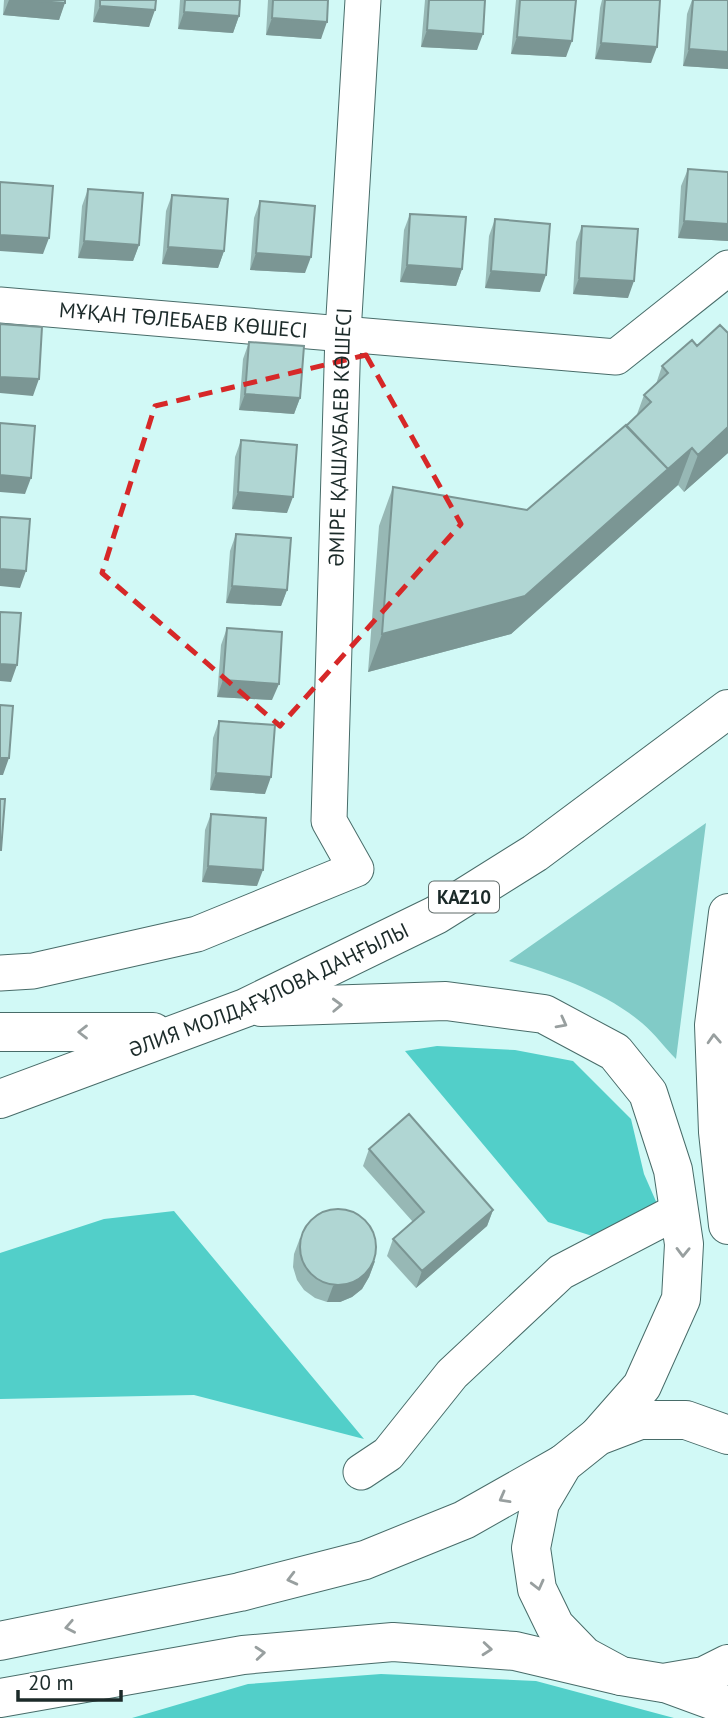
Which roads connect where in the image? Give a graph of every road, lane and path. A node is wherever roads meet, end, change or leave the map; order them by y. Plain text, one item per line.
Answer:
1 (362, 0) edge
2 (728, 268) edge
3 (0, 304) edge
4 (343, 333) junction
5 (728, 709) edge
6 (728, 913) edge
7 (0, 974) edge
8 (245, 1008) junction
9 (0, 1032) edge
10 (176, 1032) junction
11 (0, 1099) edge
12 (723, 1135) edge
13 (678, 1211) junction
14 (728, 1225) edge
15 (728, 1435) edge
16 (598, 1436) junction
17 (563, 1464) junction
18 (361, 1472) dead end
19 (0, 1641) edge
20 (728, 1664) edge
21 (621, 1676) junction
22 (663, 1683) junction
23 (0, 1698) edge
24 (728, 1706) edge

1 - 4 street, ӘМІРЕ ҚАШАУБАЕВ КӨШЕСІ
2 - 4 street, МҰҚАН ТӨЛЕБАЕВ КӨШЕСІ
3 - 4 street, МҰҚАН ТӨЛЕБАЕВ КӨШЕСІ
4 - 7 street, ӘМІРЕ ҚАШАУБАЕВ КӨШЕСІ
5 - 8 main road, ӘЛИЯ МОЛДАҒҰЛОВА ДАҢҒЫЛЫ / KAZ10
12 -> 6 main road
8 - 10 main road, ӘЛИЯ МОЛДАҒҰЛОВА ДАҢҒЫЛЫ / KAZ10
8 -> 13 main road
10 -> 9 main road
10 - 11 main road, ӘЛИЯ МОЛДАҒҰЛОВА ДАҢҒЫЛЫ / KAZ10
12 - 14 main road
13 -> 16 main road
13 - 18 street
15 - 16 main road
16 - 17 main road
17 -> 19 main road
17 -> 21 main road
20 - 22 main road
21 - 22 main road
23 -> 21 main road
22 - 24 main road

